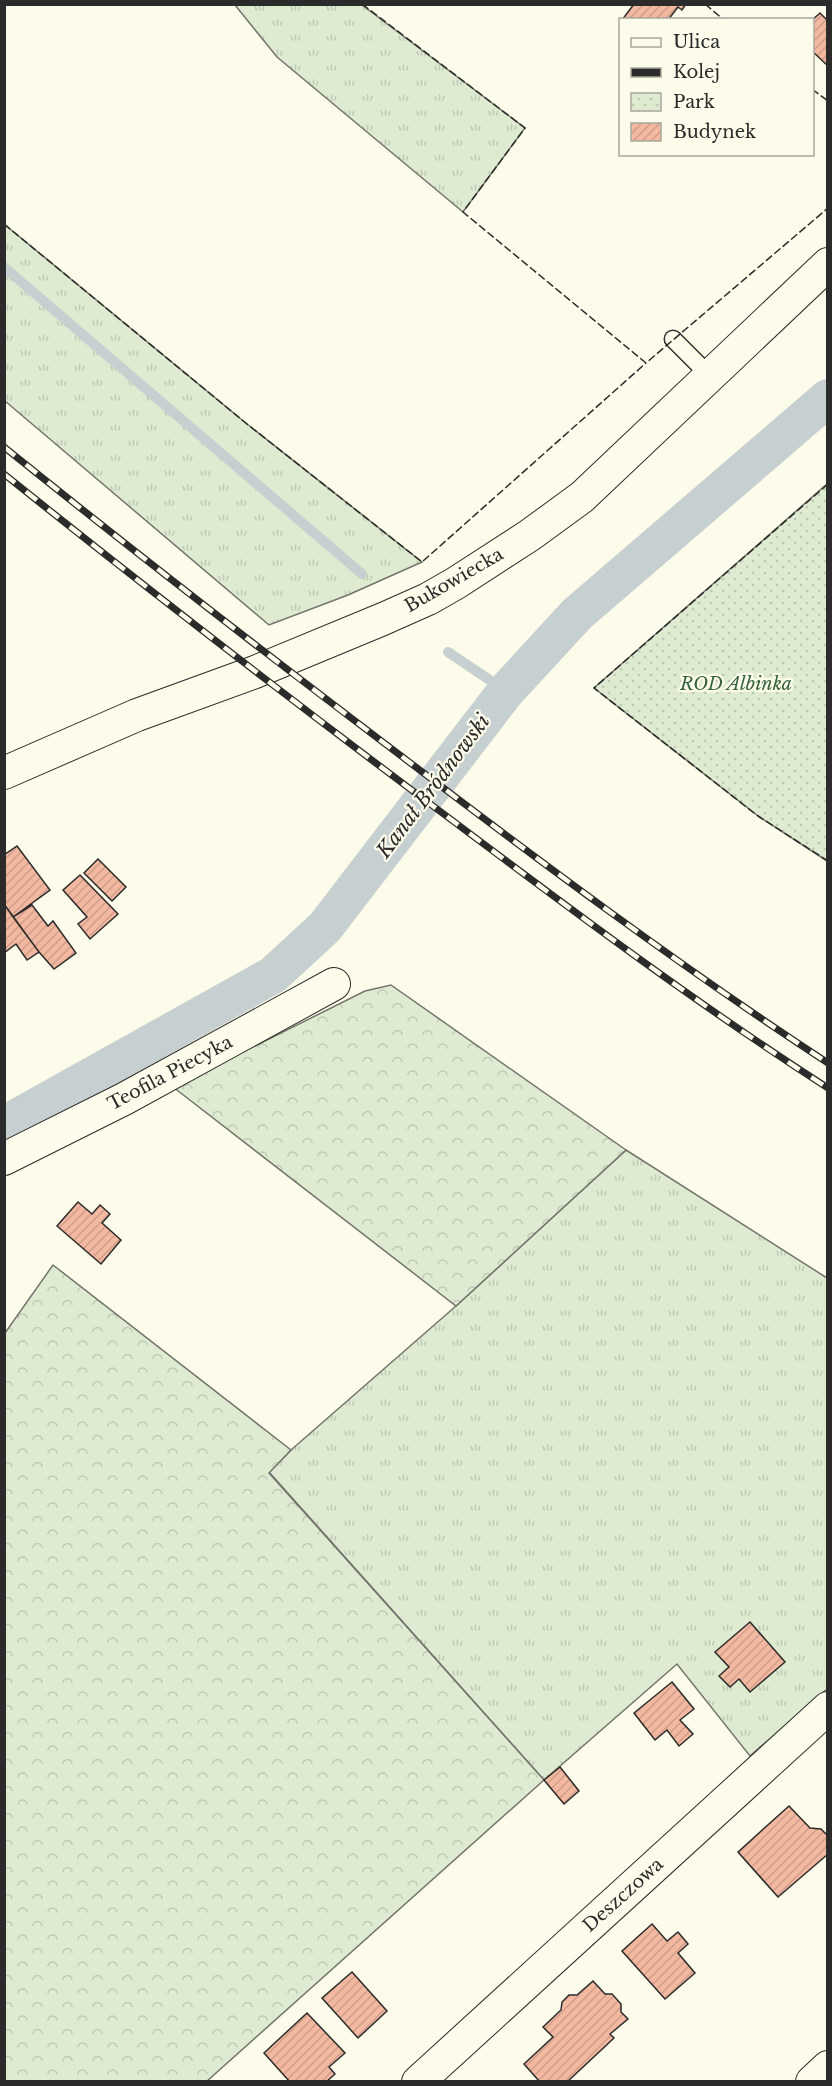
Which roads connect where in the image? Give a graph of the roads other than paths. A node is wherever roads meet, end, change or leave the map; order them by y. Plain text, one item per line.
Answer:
1 (828, 264) edge
2 (673, 339) dead end
3 (710, 376) junction
4 (4, 773) edge
5 (334, 984) dead end
6 (4, 1159) edge
7 (828, 1708) edge
8 (828, 2067) edge
9 (418, 2082) edge
10 (812, 2082) edge

1 - 3 street, Bukowiecka
2 - 3 lane
3 - 4 street, Bukowiecka
5 - 6 street, Teofila Piecyka
7 - 9 street, Deszczowa
8 - 10 street

